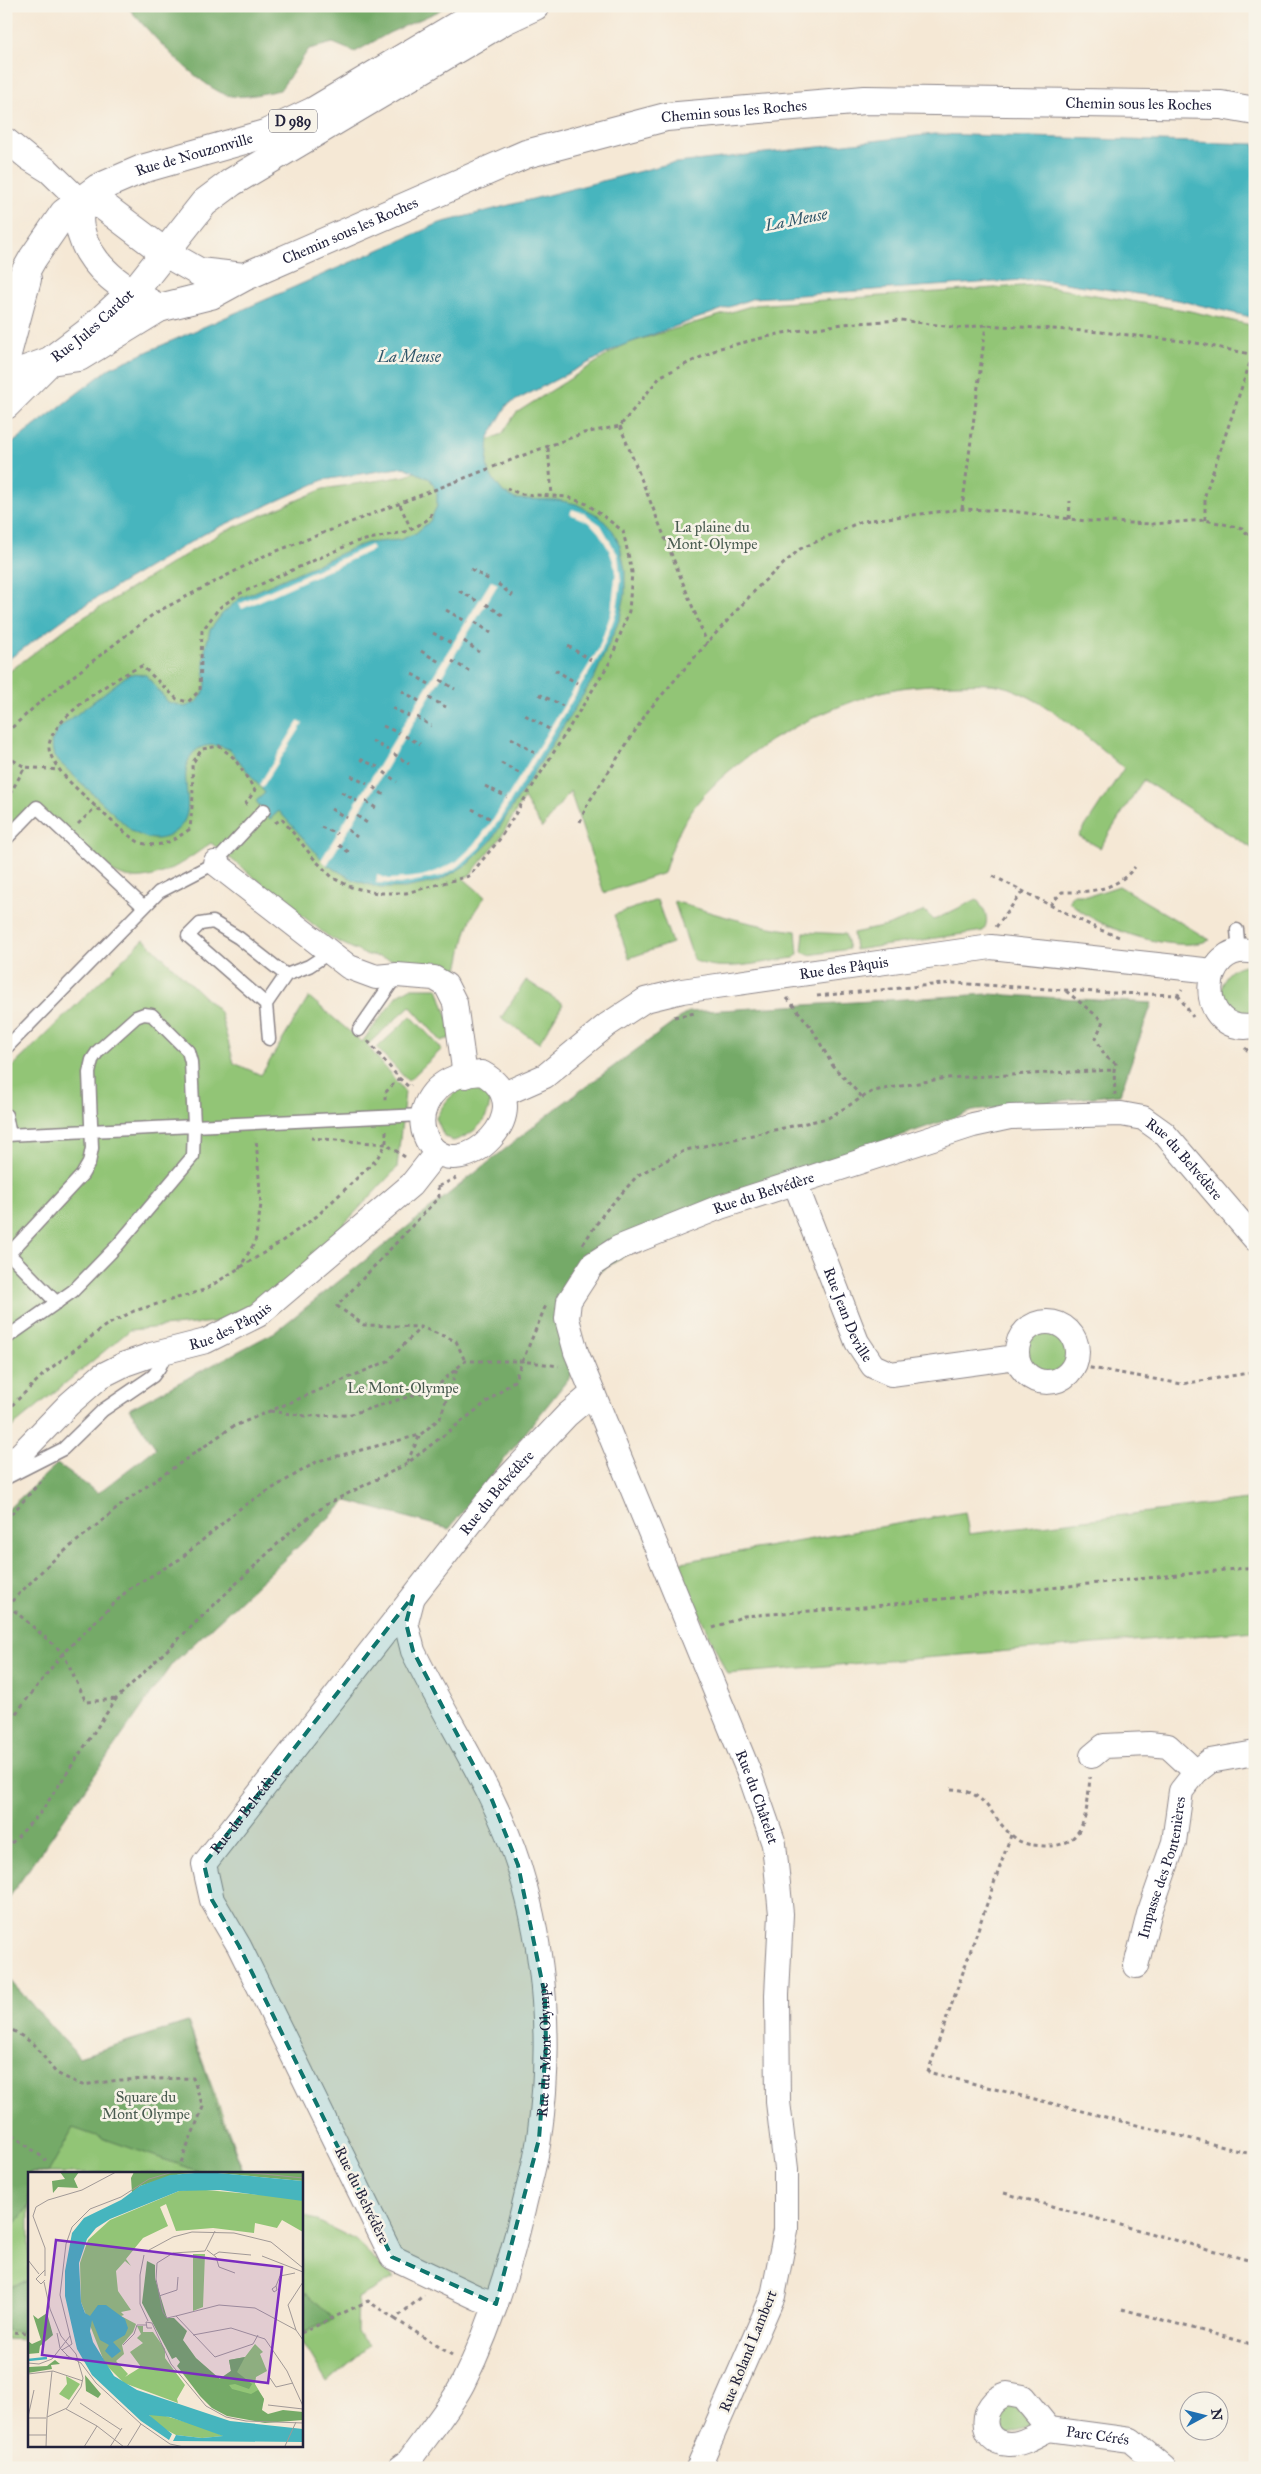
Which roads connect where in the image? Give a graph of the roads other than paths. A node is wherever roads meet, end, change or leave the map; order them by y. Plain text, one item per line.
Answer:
1 (490, 6) edge
2 (535, 6) edge
3 (1255, 111) edge
4 (6, 140) edge
5 (80, 201) junction
6 (164, 252) junction
7 (33, 258) junction
8 (244, 278) junction
9 (130, 292) junction
10 (6, 306) edge
11 (159, 308) junction
12 (6, 358) edge
13 (50, 362) junction
14 (6, 377) edge
15 (6, 405) edge
16 (260, 815) road end
17 (6, 839) edge
18 (215, 863) junction
19 (144, 907) junction
20 (1243, 945) edge
21 (329, 953) junction
22 (1214, 971) junction
23 (286, 975) junction
24 (397, 975) junction
25 (266, 1004) junction
26 (1255, 1026) edge
27 (359, 1030) road end
28 (269, 1039) dead end
29 (6, 1048) edge
30 (465, 1076) junction
31 (504, 1094) junction
32 (6, 1115) edge
33 (422, 1115) junction
34 (194, 1125) junction
35 (92, 1130) junction
36 (8, 1135) edge
37 (433, 1169) junction
38 (795, 1183) junction
39 (1255, 1239) edge
40 (8, 1256) edge
41 (57, 1302) junction
42 (6, 1338) edge
43 (168, 1350) junction
44 (1016, 1357) junction
45 (593, 1393) junction
46 (6, 1469) edge
47 (6, 1478) edge
48 (413, 1596) junction
49 (1255, 1753) edge
50 (1092, 1756) road end
51 (1196, 1772) junction
52 (1136, 1966) dead end
53 (786, 2230) joint
54 (496, 2304) junction
55 (1049, 2429) dead end
56 (400, 2468) edge
57 (698, 2468) edge
58 (1164, 2468) edge

1 - 5 street, Rue de Nouzonville / D 989
2 - 6 street, Rue de Nouzonville / D 989
3 - 8 street, Chemin sous les Roches
4 - 5 street
5 - 6 street
5 - 7 street, D 989
5 - 9 street
6 - 8 street
6 - 9 street, Rue Jules Cardot / D 989
7 - 10 street
7 - 12 street, D 989
8 - 11 street, Chemin sous les Roches
9 - 11 street
9 - 13 street, Rue Jules Cardot / D 989
11 - 13 street, Chemin sous les Roches
13 - 14 street, Rue Jules Cardot
13 - 15 street, D 989
16 - 18 lane
17 - 19 lane
18 - 19 lane
18 - 21 street
19 - 29 lane
20 - 22 street
21 - 23 lane
21 - 24 street
22 - 26 street
22 - 31 street, Rue des Pâquis
23 - 25 lane
23 - 25 lane
24 - 27 lane
24 - 30 street
25 - 28 lane
30 - 31 street
30 - 33 street
31 - 37 street
32 - 36 lane
33 - 34 lane
33 - 37 street
34 - 35 lane
34 - 35 lane
34 - 41 lane
35 - 36 lane
35 - 40 lane
37 - 43 street, Rue des Pâquis
38 - 39 street, Rue du Belvédère
38 - 44 street, Rue Jean Deville
38 - 45 street, Rue du Belvédère
40 - 41 lane
41 - 42 lane
43 - 46 street, Rue des Pâquis
43 - 47 lane
44 - 44 street
45 - 48 street, Rue du Belvédère
45 - 53 street, Rue du Châtelet
48 - 54 street, Rue du Mont Olympe
48 - 54 street, Rue du Belvédère
49 - 51 street, Impasse des Pontenières
50 - 51 street
51 - 52 street, Impasse des Pontenières
53 - 57 street, Rue Roland Lambert
54 - 56 street, Rue du Mont Olympe
55 - 58 street, Parc Cérés

